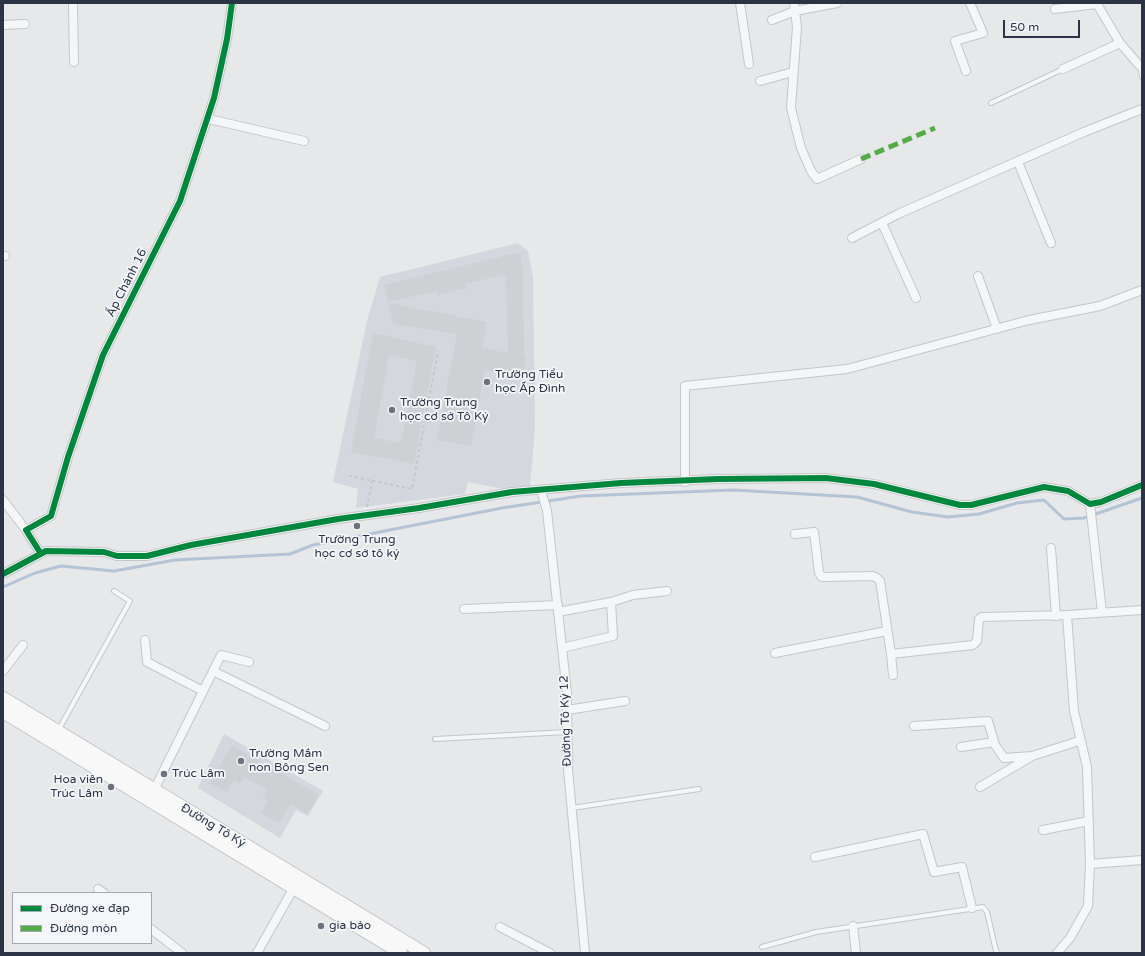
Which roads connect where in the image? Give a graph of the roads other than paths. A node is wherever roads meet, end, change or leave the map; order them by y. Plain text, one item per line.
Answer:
1 (72, 3) edge
2 (232, 3) edge
3 (740, 3) edge
4 (837, 3) edge
5 (970, 3) edge
6 (795, 7) edge
7 (1055, 9) dead end
8 (772, 20) dead end
9 (26, 24) dead end
10 (3, 25) edge
11 (1120, 43) junction
12 (74, 62) dead end
13 (749, 64) dead end
14 (1140, 64) edge
15 (1063, 69) joint
16 (966, 71) dead end
17 (793, 72) junction
18 (1142, 77) edge
19 (760, 81) dead end
20 (991, 103) dead end
21 (1142, 109) edge
22 (209, 119) junction
23 (304, 141) dead end
24 (862, 160) dead end
25 (1018, 162) junction
26 (882, 223) junction
27 (852, 238) dead end
28 (1051, 244) dead end
29 (978, 276) dead end
30 (1142, 290) edge
31 (916, 298) dead end
32 (997, 329) junction
33 (685, 482) junction
34 (1142, 485) edge
35 (541, 493) junction
36 (3, 500) edge
37 (1091, 507) junction
38 (26, 530) junction
39 (795, 534) dead end
40 (1051, 548) dead end
41 (41, 554) junction
42 (3, 574) edge
43 (114, 591) dead end
44 (668, 591) dead end
45 (611, 602) junction
46 (558, 608) junction
47 (464, 609) dead end
48 (1142, 610) edge
49 (1102, 612) junction
50 (1056, 616) junction
51 (1067, 616) junction
52 (887, 631) junction
53 (145, 640) dead end
54 (23, 645) dead end
55 (562, 648) junction
56 (775, 653) dead end
57 (891, 654) junction
58 (249, 662) dead end
59 (3, 670) edge
60 (213, 671) junction
61 (893, 675) dead end
62 (203, 691) junction
63 (3, 698) edge
64 (625, 701) dead end
65 (567, 710) junction
66 (3, 712) edge
67 (325, 726) dead end
68 (914, 726) dead end
69 (58, 732) junction
70 (568, 732) junction
71 (435, 739) dead end
72 (1079, 741) junction
73 (994, 742) junction
74 (960, 748) dead end
75 (1032, 756) junction
76 (980, 787) dead end
77 (698, 789) dead end
78 (154, 790) junction
79 (572, 808) junction
80 (1089, 821) junction
81 (1043, 830) dead end
82 (814, 857) dead end
83 (1142, 860) edge
84 (1090, 864) junction
85 (296, 883) junction
86 (972, 908) junction
87 (853, 926) junction
88 (500, 927) dead end
89 (152, 930) edge
90 (762, 947) dead end
91 (172, 950) edge
92 (182, 953) edge
93 (257, 953) edge
94 (402, 953) edge
95 (424, 953) edge
96 (550, 953) edge
97 (585, 953) edge
98 (856, 953) edge
99 (998, 953) edge
100 (1057, 953) edge

1 - 12 street
2 - 22 street, Ấp Chánh 16
3 - 13 street
4 - 6 street
5 - 16 street
6 - 8 street
6 - 17 street
7 - 11 street
9 - 10 street
11 - 14 street
11 - 15 street
14 - 18 lane
15 - 20 lane
17 - 19 street
17 - 24 street
21 - 25 street
22 - 23 street
22 - 38 street, Ấp Chánh 16
25 - 26 street
25 - 28 street
26 - 27 street
26 - 31 street
29 - 32 street
30 - 32 street
32 - 33 street
33 - 35 street
33 - 37 street
34 - 37 street
35 - 41 street
35 - 46 street, Đường Tô Ký 12
36 - 38 street
37 - 49 street
38 - 41 street
39 - 52 street
40 - 50 street
41 - 42 street
43 - 69 lane
44 - 45 street
45 - 46 street
45 - 55 street
46 - 47 street
46 - 55 street, Đường Tô Ký 12
48 - 49 street
49 - 51 street
50 - 51 street
50 - 57 street
51 - 72 street
52 - 56 street
52 - 57 street
53 - 62 street
54 - 59 street
55 - 65 street, Đường Tô Ký 12
57 - 61 street
58 - 60 street
60 - 62 street
60 - 67 street
62 - 78 street
63 - 69 main road, Đường Tô Ký
64 - 65 street
65 - 70 street, Đường Tô Ký 12
66 - 85 main road, Đường Tô Ký
68 - 73 street
69 - 78 main road, Đường Tô Ký
70 - 71 lane
70 - 79 street, Đường Tô Ký 12
72 - 75 street
72 - 80 street
73 - 74 street
73 - 75 street
75 - 76 street
77 - 79 lane
78 - 85 main road, Đường Tô Ký
79 - 97 street, Đường Tô Ký 12
80 - 81 street
80 - 84 street
82 - 86 street
83 - 84 street
84 - 100 street
85 - 93 street
85 - 94 main road, Đường Tô Ký
85 - 95 main road, Đường Tô Ký
86 - 87 lane
86 - 99 lane
87 - 90 lane
87 - 98 street
88 - 96 street
89 - 91 street
91 - 92 street

